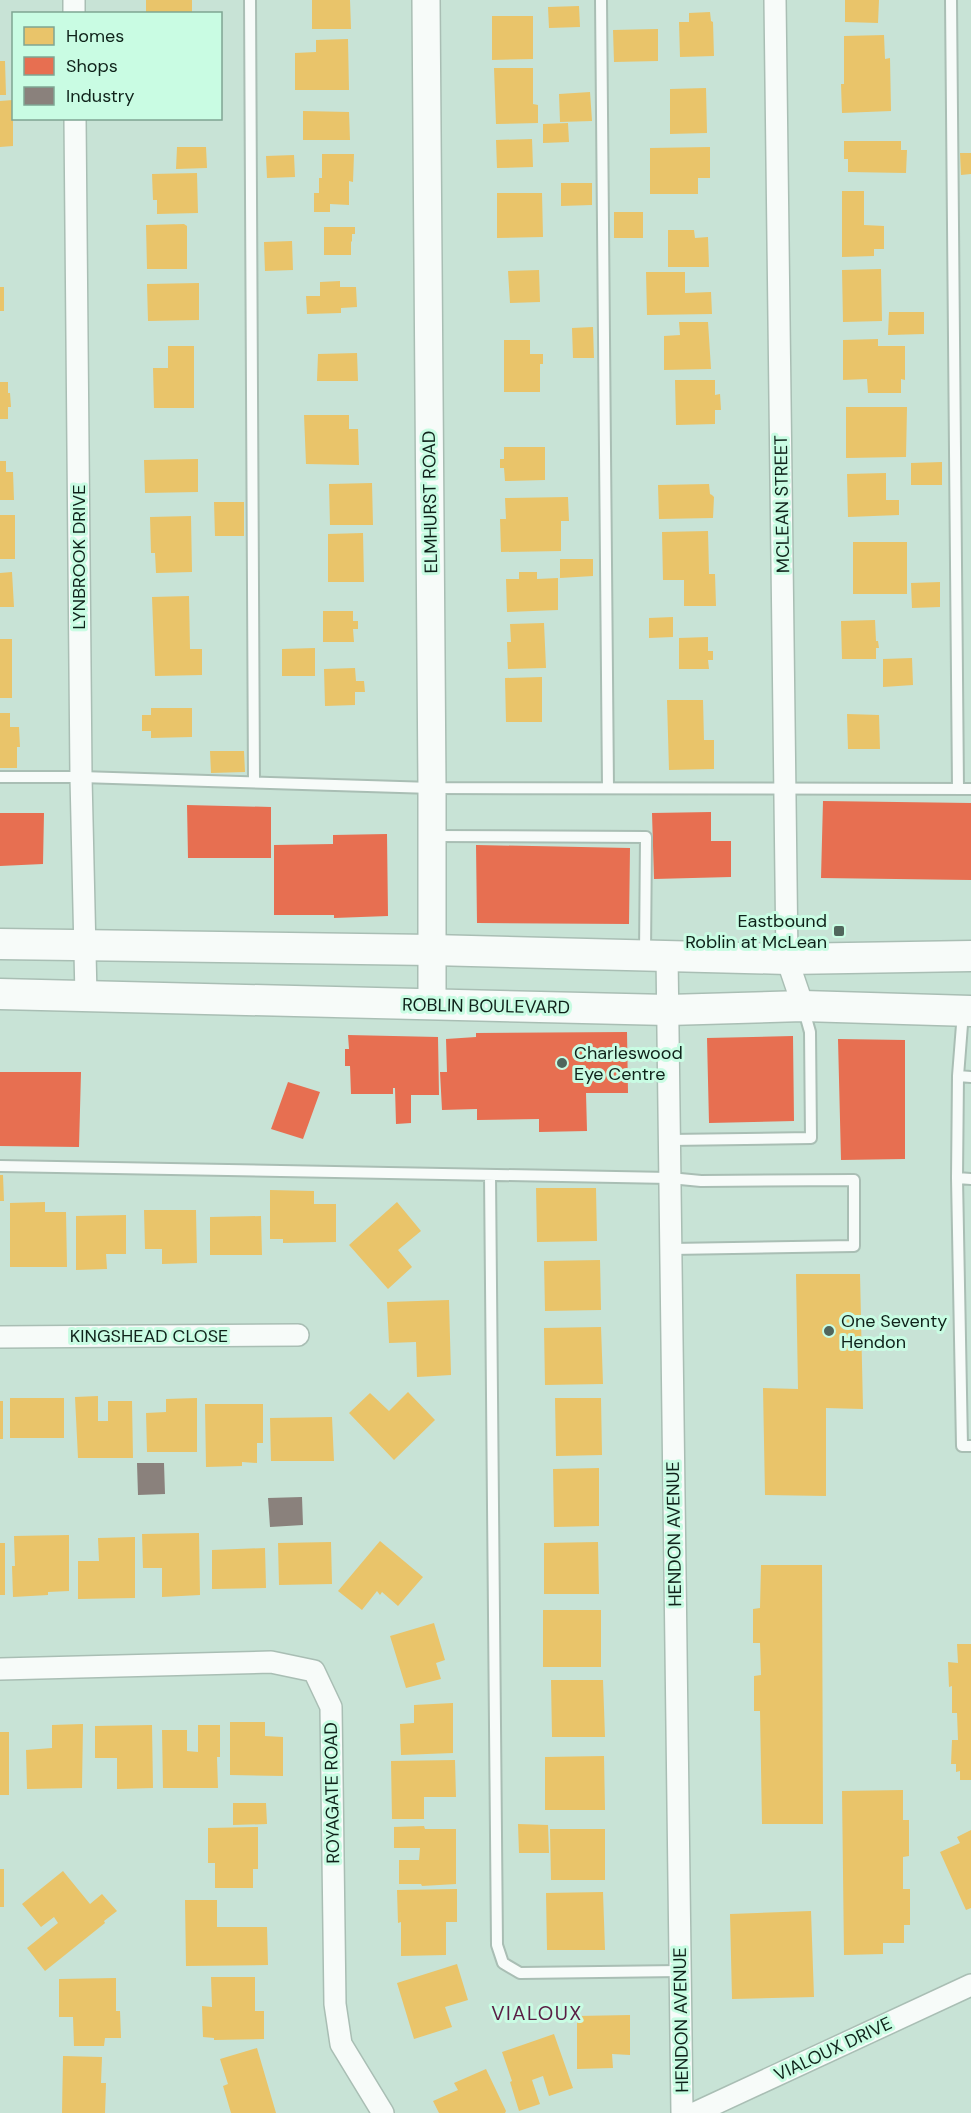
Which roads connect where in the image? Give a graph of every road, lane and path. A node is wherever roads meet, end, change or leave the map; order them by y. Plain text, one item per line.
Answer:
1 (249, 0) edge
2 (426, 0) edge
3 (602, 0) edge
4 (775, 0) edge
5 (951, 0) edge
6 (75, 120) edge
7 (0, 777) edge
8 (81, 777) junction
9 (254, 782) junction
10 (432, 788) junction
11 (608, 788) junction
12 (786, 788) junction
13 (958, 789) junction
14 (971, 789) edge
15 (432, 836) junction
16 (0, 944) edge
17 (85, 945) junction
18 (432, 950) junction
19 (656, 955) junction
20 (971, 956) edge
21 (787, 959) junction
22 (0, 994) edge
23 (86, 996) junction
24 (432, 1005) junction
25 (803, 1006) junction
26 (668, 1010) junction
27 (967, 1011) edge
28 (958, 1076) junction
29 (971, 1077) edge
30 (669, 1140) junction
31 (0, 1166) edge
32 (490, 1175) junction
33 (670, 1178) junction
34 (957, 1178) junction
35 (971, 1179) edge
36 (671, 1249) junction
37 (298, 1335) dead end
38 (0, 1337) edge
39 (971, 1446) edge
40 (0, 1669) edge
41 (680, 1971) junction
42 (971, 1984) edge
43 (383, 2113) edge
44 (682, 2113) edge
45 (695, 2113) edge

1 - 9 lane
2 - 10 street, ELMHURST ROAD
3 - 11 lane
4 - 12 street, MCLEAN STREET
5 - 13 lane
6 - 8 street, LYNBROOK DRIVE
7 - 8 lane
8 - 9 lane
8 - 17 street, LYNBROOK DRIVE
9 - 10 lane
10 - 11 lane
10 - 15 street, ELMHURST ROAD
11 - 12 lane
12 - 13 lane
12 - 21 street, MCLEAN STREET
13 - 14 lane
15 - 18 street, ELMHURST ROAD
15 - 19 lane
16 - 17 main road
17 - 18 main road
17 - 23 street, LYNBROOK DRIVE
18 - 19 main road
18 - 24 street, ELMHURST ROAD
19 - 21 main road
19 - 26 street, HENDON AVENUE
20 - 21 main road
21 - 25 street, MCLEAN STREET
22 - 23 main road, ROBLIN BOULEVARD
23 - 24 main road, ROBLIN BOULEVARD
24 - 26 main road, ROBLIN BOULEVARD
25 - 26 main road, ROBLIN BOULEVARD
25 - 27 main road, ROBLIN BOULEVARD
25 - 30 lane
26 - 30 street, HENDON AVENUE
27 - 28 lane
28 - 29 lane
28 - 34 lane
30 - 33 street, HENDON AVENUE
31 - 32 lane
32 - 33 lane
32 - 41 lane
33 - 36 street, HENDON AVENUE
33 - 36 lane
34 - 35 lane
34 - 39 lane
36 - 41 street, HENDON AVENUE
37 - 38 street, KINGSHEAD CLOSE
40 - 43 street, ROYAGATE ROAD
41 - 44 street, HENDON AVENUE
42 - 45 street, VIALOUX DRIVE

